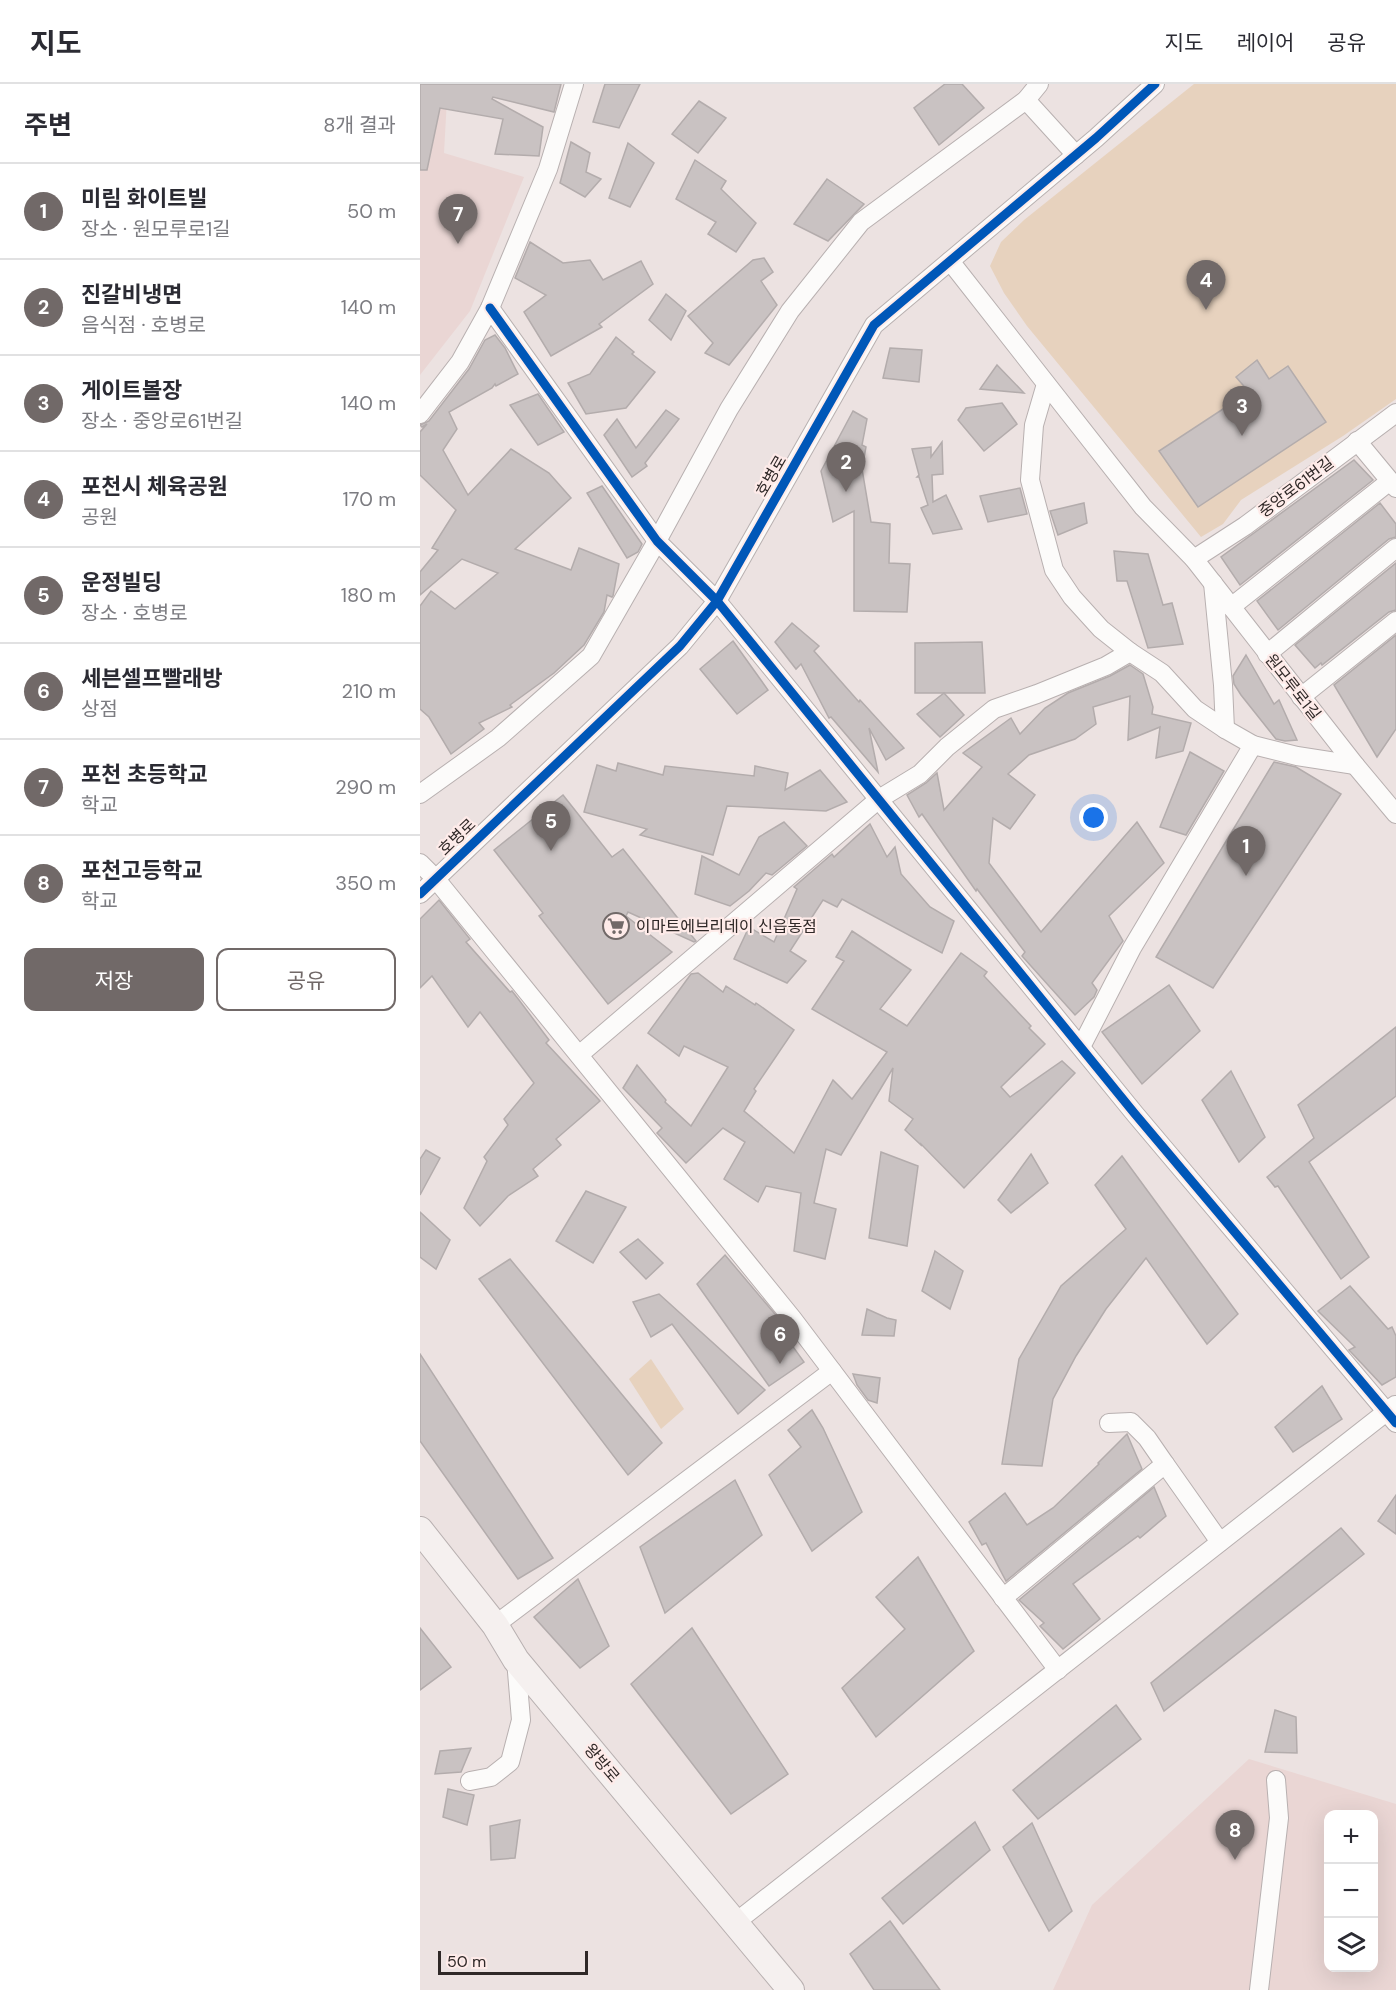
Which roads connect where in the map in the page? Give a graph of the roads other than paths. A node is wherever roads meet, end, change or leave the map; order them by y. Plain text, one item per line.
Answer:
1 (574, 84) edge
2 (1039, 84) edge
3 (1155, 84) edge
4 (1026, 100) junction
5 (1076, 155) junction
6 (950, 261) junction
7 (490, 308) junction
8 (1046, 384) junction
9 (1396, 413) edge
10 (420, 414) edge
11 (1357, 441) junction
12 (1393, 484) edge
13 (657, 541) junction
14 (1396, 548) edge
15 (1194, 559) junction
16 (1213, 583) junction
17 (717, 601) junction
18 (1231, 607) junction
19 (1396, 621) edge
20 (1130, 652) junction
21 (1267, 654) junction
22 (1301, 697) junction
23 (1225, 729) junction
24 (1253, 745) junction
25 (1355, 765) junction
26 (420, 794) edge
27 (879, 799) junction
28 (1396, 814) edge
29 (420, 864) edge
30 (435, 879) junction
31 (420, 894) edge
32 (1081, 1047) junction
33 (579, 1054) junction
34 (832, 1371) junction
35 (1393, 1413) edge
36 (1108, 1423) dead end
37 (1165, 1464) junction
38 (420, 1530) edge
39 (1220, 1542) junction
40 (1003, 1598) junction
41 (495, 1624) junction
42 (516, 1660) junction
43 (1058, 1670) junction
44 (1276, 1780) dead end
45 (470, 1781) dead end
46 (736, 1922) junction
47 (791, 1990) edge
48 (1259, 1990) edge

1 - 7 street
2 - 4 street
3 - 5 street, 호병로
4 - 5 street
4 - 13 street
5 - 6 street, 호병로
6 - 8 street, 원모루로1길
6 - 17 street, 호병로
7 - 10 street
7 - 13 street
8 - 15 street, 원모루로1길
8 - 20 street
9 - 11 street, 중앙로61번길
11 - 12 street
11 - 15 street, 중앙로61번길
12 - 18 street
13 - 17 street
13 - 26 street
14 - 21 street
15 - 16 street, 원모루로1길
16 - 18 street, 원모루로1길
16 - 23 street
17 - 27 street
17 - 30 street, 호병로
18 - 21 street, 원모루로1길
19 - 22 street
20 - 23 street
20 - 27 street
21 - 22 street, 원모루로1길
22 - 25 street, 원모루로1길
23 - 24 street
24 - 25 street
24 - 32 street
25 - 28 street, 원모루로1길
27 - 32 street
27 - 33 street
29 - 30 street
30 - 31 street, 호병로
30 - 33 street
32 - 35 street
33 - 34 street
34 - 40 street
34 - 41 street
35 - 39 street
36 - 37 street
37 - 39 street
37 - 40 street
38 - 41 main road, 왕방로
39 - 43 street
40 - 43 street
41 - 42 main road, 왕방로
42 - 45 street
42 - 46 main road, 왕방로
43 - 46 street
44 - 48 street
46 - 47 main road, 왕방로

